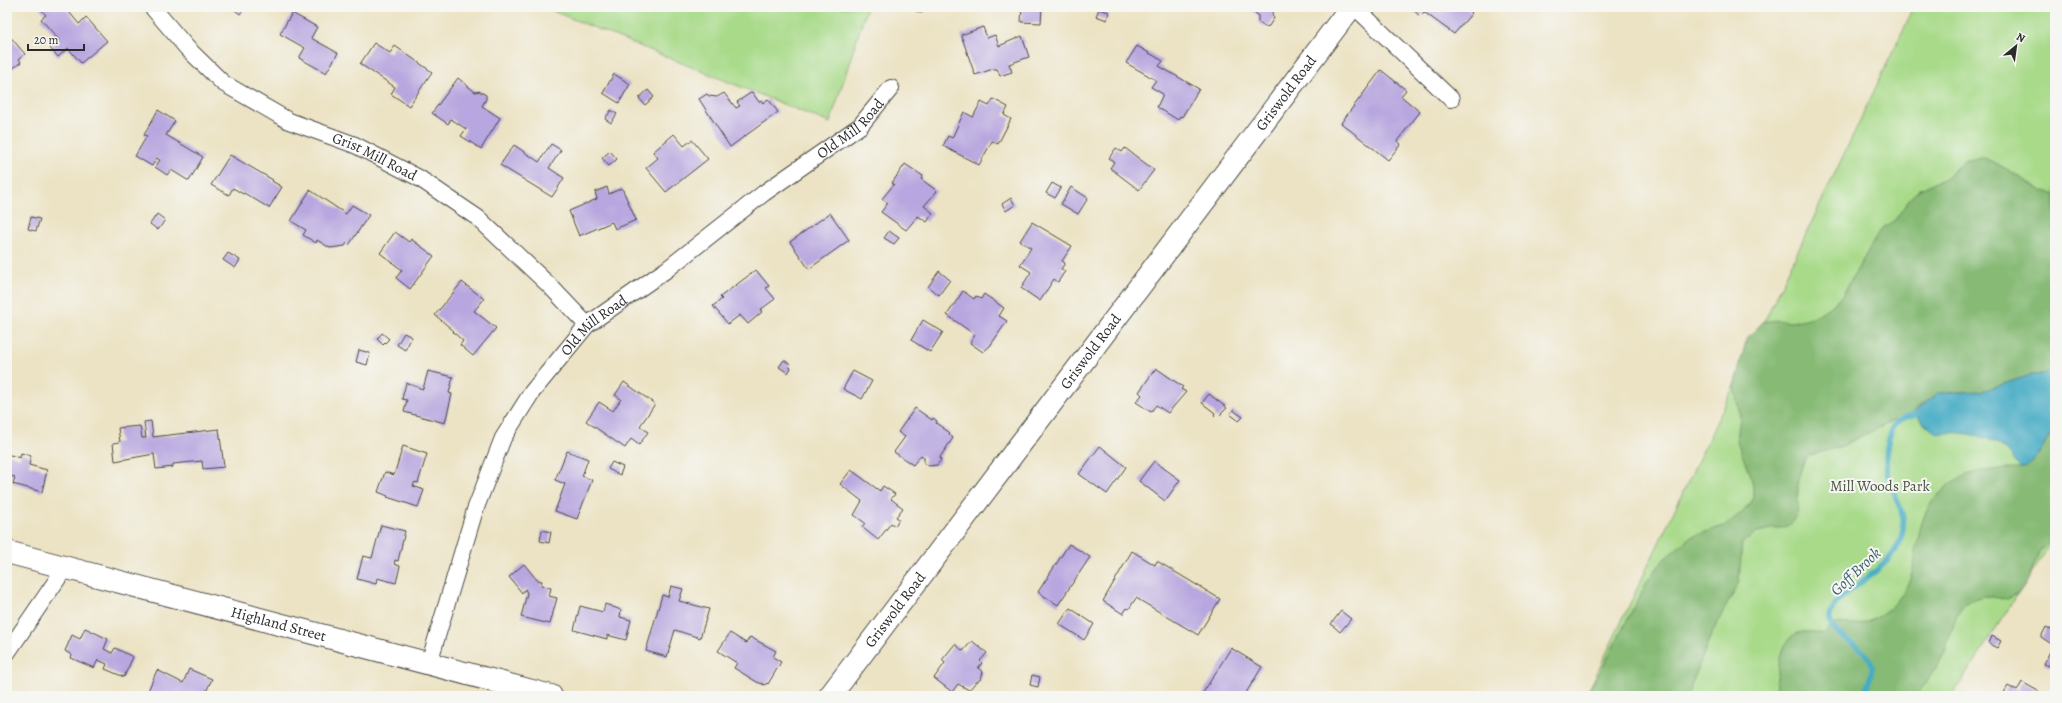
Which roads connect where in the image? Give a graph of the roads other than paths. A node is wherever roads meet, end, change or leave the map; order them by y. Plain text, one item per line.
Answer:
1 (152, 7) edge
2 (1351, 7) edge
3 (1355, 7) edge
4 (891, 88) dead end
5 (1451, 99) dead end
6 (587, 325) junction
7 (7, 552) edge
8 (65, 568) junction
9 (7, 653) edge
10 (429, 663) junction
11 (551, 696) edge
12 (830, 696) edge

1 - 6 street, Grist Mill Road
2 - 12 street, Griswold Road
3 - 5 street
4 - 6 street, Old Mill Road
6 - 10 street, Old Mill Road
7 - 8 street, Highland Street
8 - 9 street
8 - 10 street, Highland Street
10 - 11 street, Highland Street

